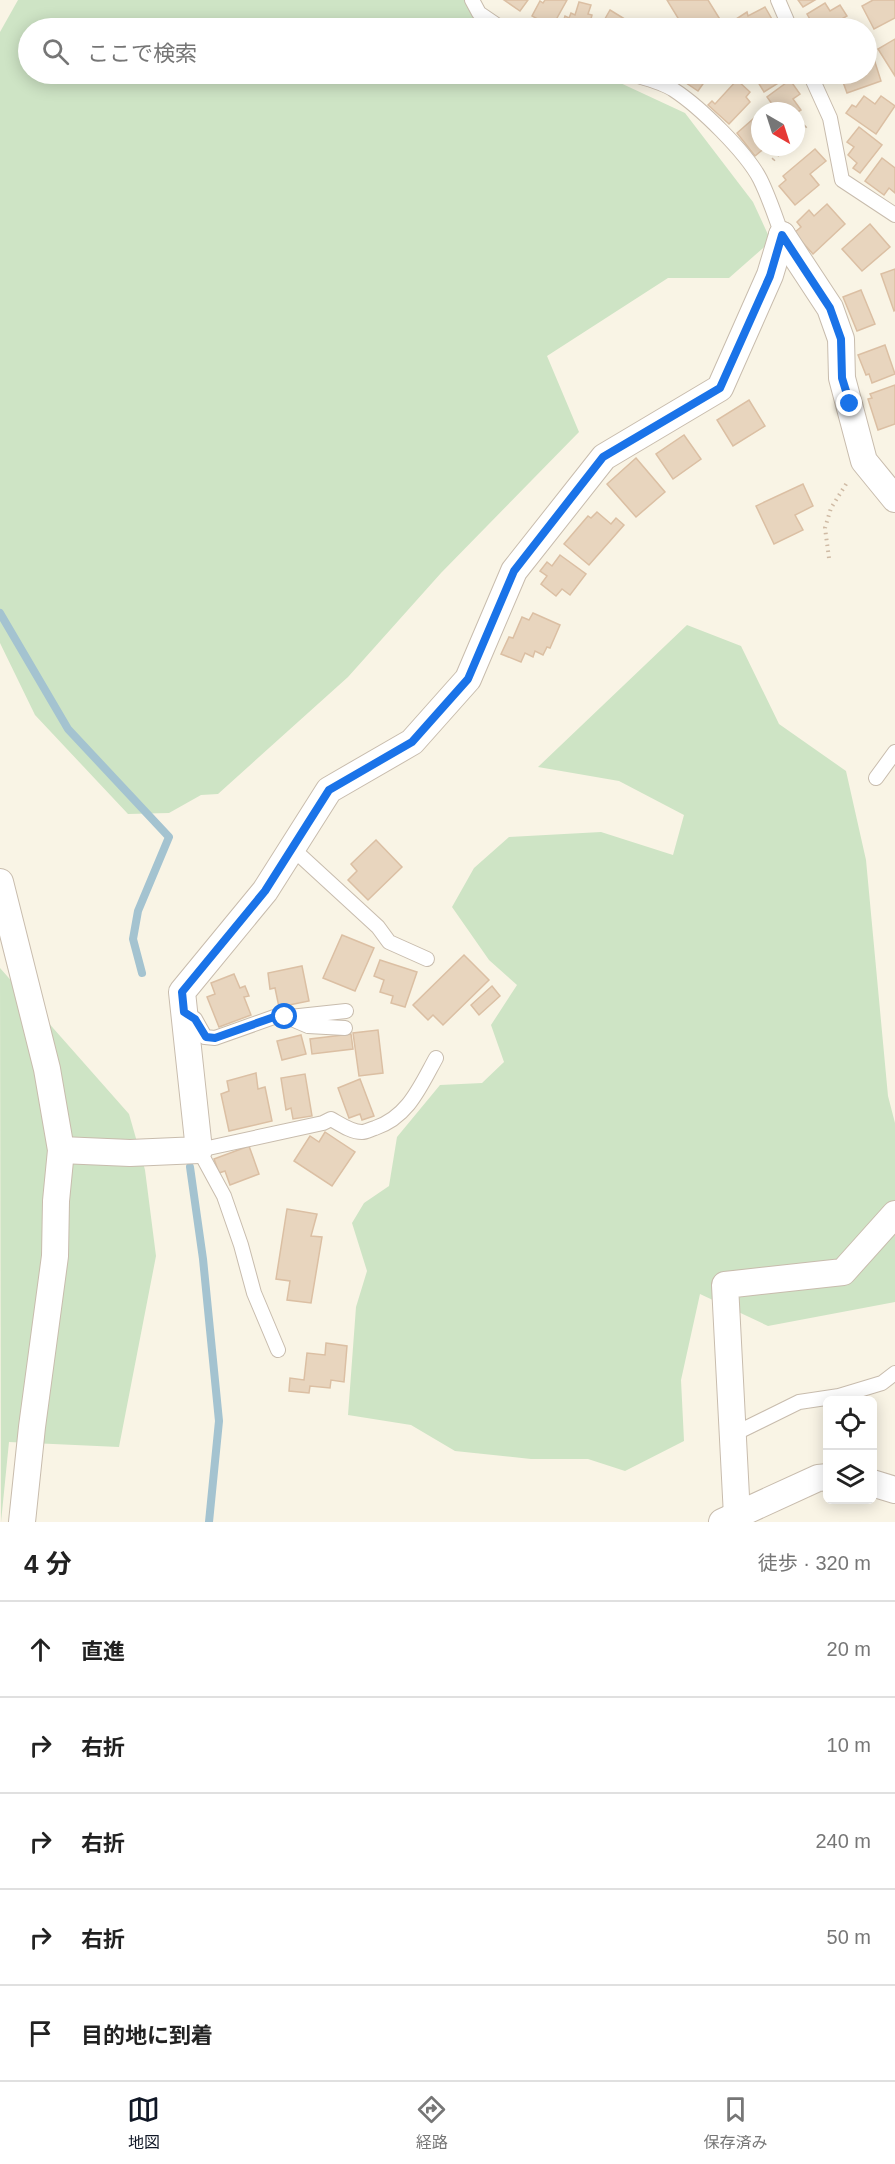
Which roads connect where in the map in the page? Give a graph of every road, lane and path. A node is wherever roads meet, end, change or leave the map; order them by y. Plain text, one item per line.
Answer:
1 (472, 0) edge
2 (778, 0) edge
3 (486, 18) edge
4 (786, 18) edge
5 (659, 84) edge
6 (815, 84) edge
7 (895, 215) edge
8 (782, 235) junction
9 (864, 461) junction
10 (895, 498) edge
11 (830, 558) dead end
12 (895, 752) edge
13 (876, 778) dead end
14 (292, 848) junction
15 (0, 882) edge
16 (427, 959) dead end
17 (346, 1011) dead end
18 (184, 1012) junction
19 (285, 1017) junction
20 (345, 1028) dead end
21 (435, 1058) dead end
22 (61, 1150) junction
23 (199, 1150) junction
24 (895, 1214) edge
25 (278, 1350) dead end
26 (895, 1373) edge
27 (734, 1434) junction
28 (823, 1478) edge
29 (877, 1484) edge
30 (895, 1490) edge
31 (729, 1519) edge
32 (22, 1522) edge

1 - 3 lane
2 - 4 lane
5 - 8 lane
6 - 7 lane
8 - 9 street
8 - 14 street
9 - 10 street
9 - 11 path
12 - 13 lane
14 - 16 lane
14 - 18 street
15 - 22 street
17 - 19 lane
18 - 19 lane
18 - 23 street
19 - 20 lane
21 - 23 lane
22 - 23 street
22 - 32 street
23 - 25 lane
24 - 27 street
26 - 27 lane
27 - 31 street
28 - 31 street
29 - 30 street

